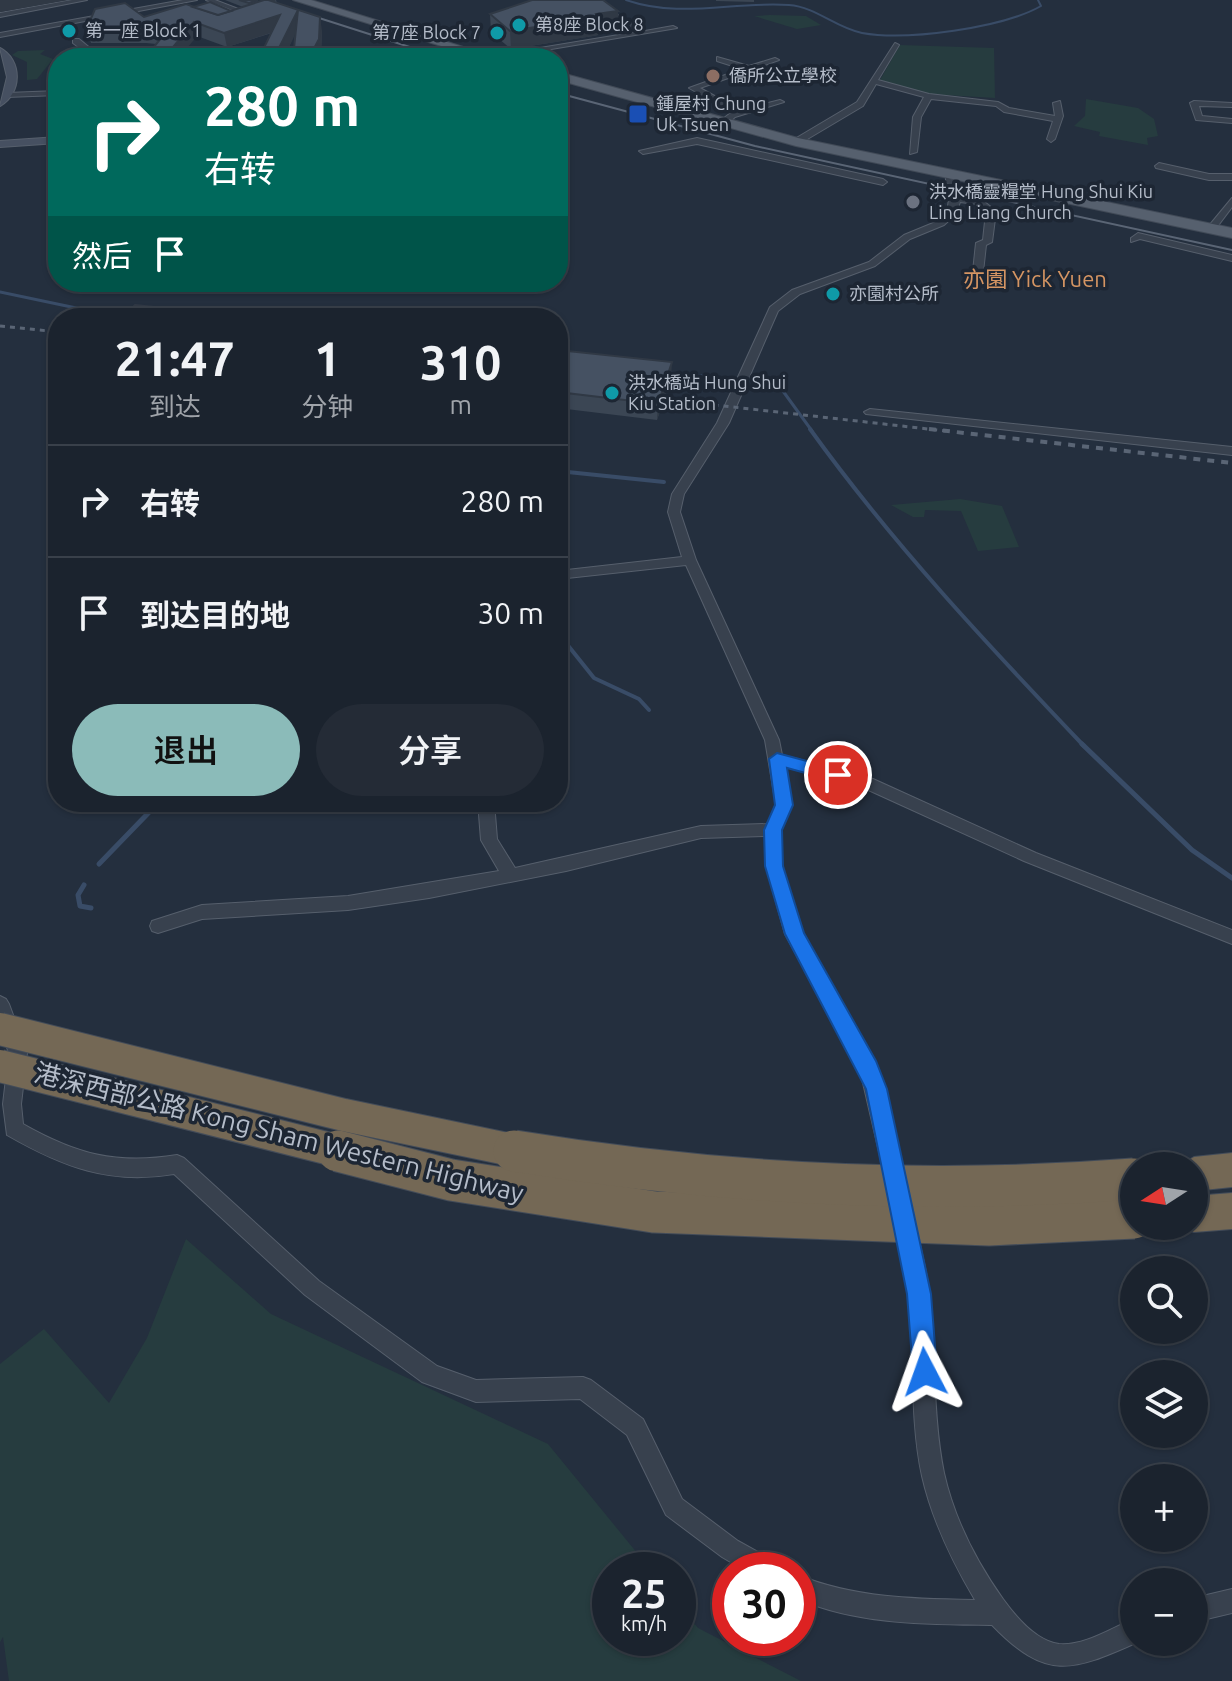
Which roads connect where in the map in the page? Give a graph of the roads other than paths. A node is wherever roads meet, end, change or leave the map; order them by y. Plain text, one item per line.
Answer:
1 (16, 0) edge
2 (84, 0) edge
3 (194, 0) edge
4 (209, 0) edge
5 (154, 1) edge
6 (293, 2) edge
7 (168, 6) junction
8 (604, 9) edge
9 (24, 10) junction
10 (184, 12) edge
11 (259, 12) edge
12 (0, 15) edge
13 (250, 15) junction
14 (235, 19) edge
15 (673, 28) dead end
16 (644, 33) junction
17 (0, 35) edge
18 (76, 41) dead end
19 (895, 45) dead end
20 (85, 48) edge
21 (438, 48) edge
22 (456, 48) edge
23 (552, 48) edge
24 (0, 51) edge
25 (720, 59) dead end
26 (775, 60) dead end
27 (750, 69) junction
28 (568, 79) edge
29 (874, 81) junction
30 (568, 86) edge
31 (48, 94) edge
32 (929, 96) junction
33 (3, 99) edge
34 (780, 102) dead end
35 (1057, 103) dead end
36 (1232, 105) edge
37 (739, 113) junction
38 (1058, 119) junction
39 (1232, 121) edge
40 (720, 126) junction
41 (1051, 139) dead end
42 (48, 141) edge
43 (789, 143) junction
44 (0, 144) edge
45 (754, 144) junction
46 (643, 151) dead end
47 (913, 152) dead end
48 (1159, 166) dead end
49 (1232, 177) edge
50 (883, 182) dead end
51 (955, 184) junction
52 (954, 199) junction
53 (1229, 206) edge
54 (1216, 237) edge
55 (1134, 240) dead end
56 (1232, 258) edge
57 (977, 281) dead end
58 (870, 412) dead end
59 (1232, 451) edge
60 (690, 560) junction
61 (568, 574) edge
62 (777, 759) junction
63 (487, 812) edge
64 (773, 830) junction
65 (510, 875) junction
66 (158, 926) dead end
67 (1232, 937) edge
68 (0, 1004) edge
69 (0, 1029) edge
70 (0, 1066) edge
71 (1232, 1170) edge
72 (1208, 1173) edge
73 (1120, 1180) edge
74 (1232, 1211) edge
75 (1208, 1213) edge
76 (1120, 1219) edge
77 (735, 1552) edge
78 (816, 1597) edge
79 (1232, 1601) edge
80 (1208, 1607) edge
81 (996, 1613) junction
82 (1120, 1637) edge

1 - 9 street
2 - 9 street
3 - 7 street
4 - 13 street
5 - 7 street
6 - 21 main road
6 - 22 main road
7 - 10 street
7 - 17 street
8 - 16 street
9 - 12 street
11 - 13 street
13 - 14 street
15 - 16 street
16 - 23 street
18 - 20 street
19 - 29 street
24 - 33 street
25 - 27 street
26 - 27 street
27 - 37 street
28 - 40 main road
29 - 32 street
29 - 43 street
30 - 40 main road
31 - 33 street
32 - 38 street
32 - 47 street
34 - 37 street
35 - 38 street
36 - 39 street
37 - 40 street
38 - 41 street
40 - 43 main road
40 - 45 main road
42 - 44 street
43 - 45 main road
43 - 51 main road
43 - 54 main road
45 - 46 street
45 - 50 street
48 - 49 street
51 - 52 street
51 - 54 main road
52 - 57 street
52 - 60 street
53 - 54 street
54 - 55 street
54 - 56 street
58 - 59 street
60 - 61 street
60 - 62 street
62 - 64 street
62 - 67 street
63 - 65 street
64 - 65 street
64 - 81 street
65 - 66 street
68 - 77 street
69 - 73 highway, 港深西部公路 Kong Sham Western Highway, bridge
70 - 76 highway, 港深西部公路 Kong Sham Western Highway, bridge
71 - 72 highway
74 - 75 highway
78 - 81 street
79 - 80 street
81 - 82 street

